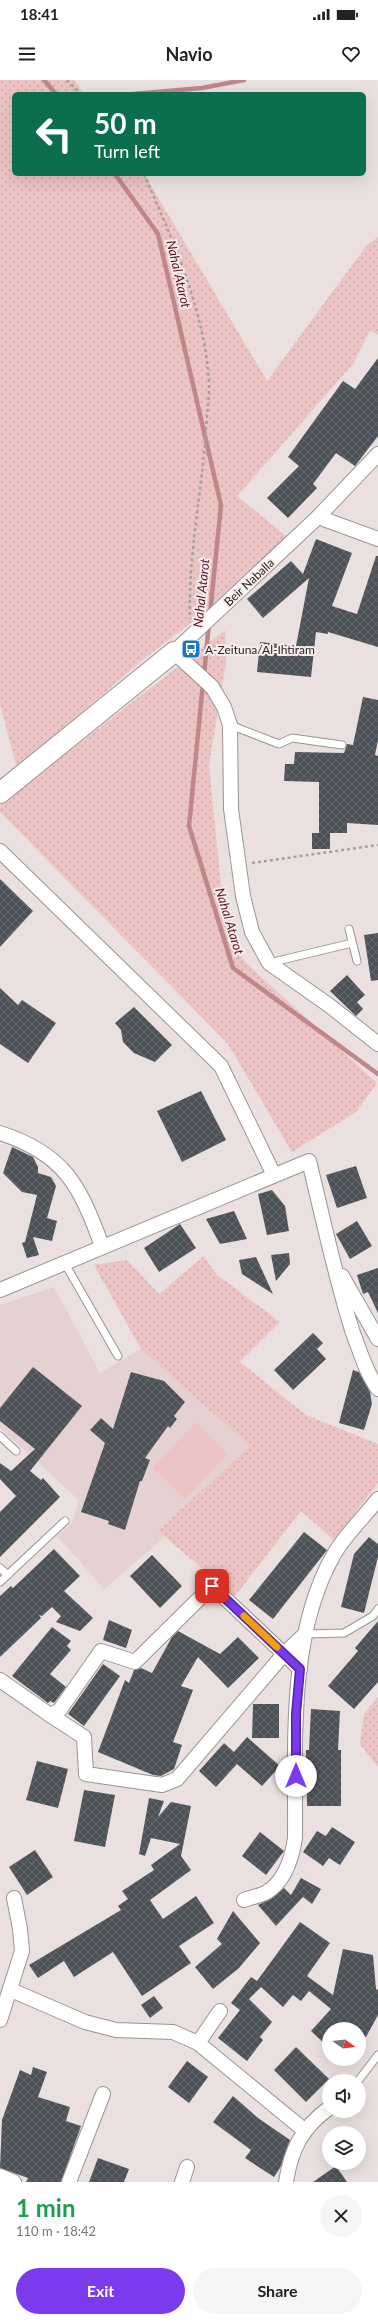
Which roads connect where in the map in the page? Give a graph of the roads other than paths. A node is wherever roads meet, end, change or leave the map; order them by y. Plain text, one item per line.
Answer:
1 (378, 454) edge
2 (318, 516) junction
3 (378, 539) edge
4 (174, 652) junction
5 (230, 726) junction
6 (342, 745) dead end
7 (0, 793) edge
8 (0, 851) edge
9 (349, 929) dead end
10 (352, 943) junction
11 (357, 961) dead end
12 (269, 963) junction
13 (378, 1044) edge
14 (0, 1133) edge
15 (274, 1175) junction
16 (102, 1246) junction
17 (64, 1262) junction
18 (334, 1262) junction
19 (0, 1290) edge
20 (378, 1339) edge
21 (118, 1356) dead end
22 (378, 1389) edge
23 (0, 1436) edge
24 (16, 1451) dead end
25 (378, 1499) edge
26 (65, 1521) dead end
27 (0, 1568) edge
28 (8, 1575) junction
29 (0, 1582) edge
30 (378, 1609) edge
31 (305, 1634) junction
32 (284, 1654) junction
33 (300, 1669) junction
34 (0, 1680) edge
35 (50, 1715) junction
36 (14, 1898) dead end
37 (244, 1900) dead end
38 (11, 1990) junction
39 (220, 2011) dead end
40 (0, 2020) edge
41 (198, 2043) junction
42 (378, 2055) edge
43 (363, 2074) edge
44 (103, 2094) dead end
45 (322, 2114) edge
46 (304, 2130) junction
47 (187, 2167) dead end
48 (0, 2176) edge
49 (14, 2182) edge
50 (69, 2182) edge
51 (182, 2182) edge
52 (286, 2182) edge

1 - 2 street, Beir Naballa
2 - 3 street
2 - 4 street, Beir Naballa
4 - 5 street
4 - 7 street, Beir Naballa
5 - 6 lane
5 - 12 street
8 - 15 street
9 - 10 lane
10 - 11 lane
10 - 12 lane
12 - 13 street
14 - 16 street
15 - 16 street
15 - 18 street
16 - 17 street
17 - 19 street
17 - 21 lane
18 - 20 street
18 - 22 street
23 - 24 lane
25 - 31 street
26 - 28 lane
27 - 28 lane
28 - 29 lane
30 - 31 lane
31 - 32 street
31 - 33 street
32 - 33 street
32 - 35 street
32 - 35 street
33 - 37 street
34 - 35 street
36 - 38 street
38 - 40 street
38 - 41 street
39 - 41 street
41 - 46 street
42 - 43 lane
44 - 50 street
45 - 46 street
46 - 52 street
47 - 51 street
48 - 49 street

